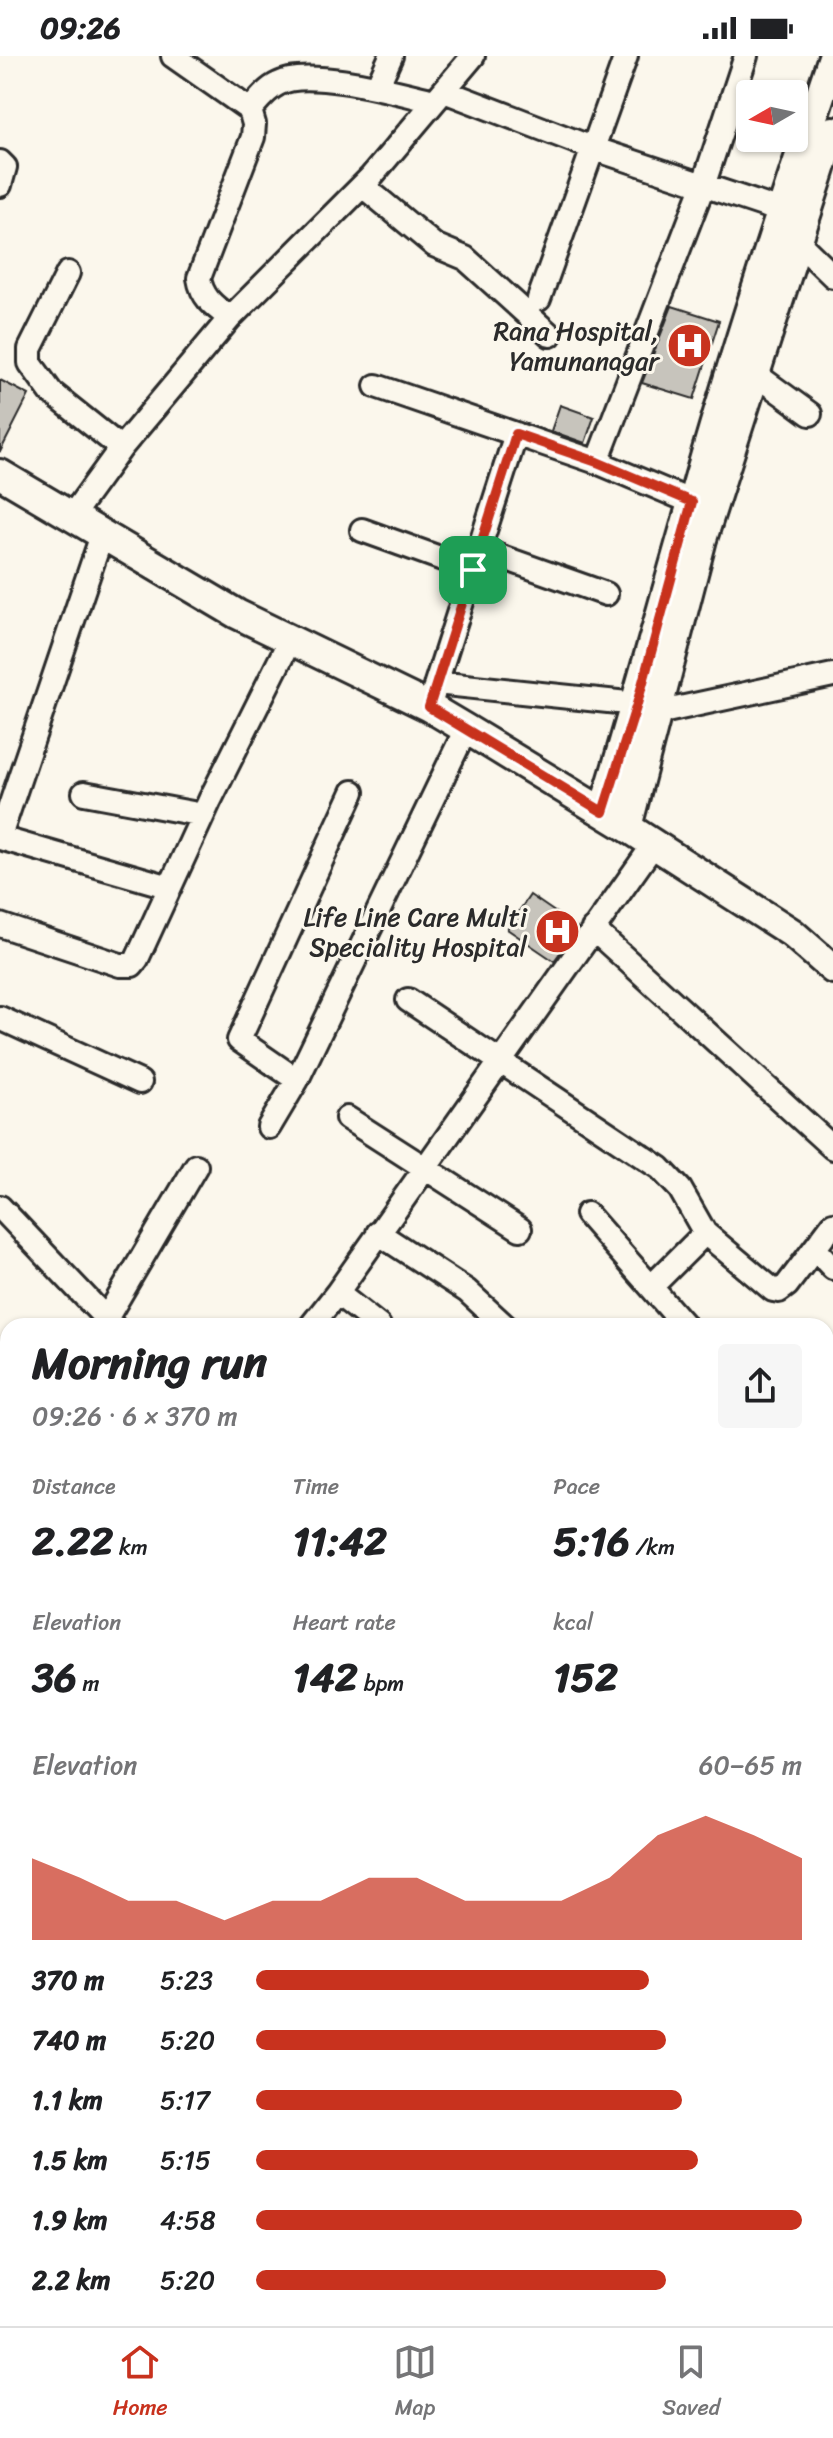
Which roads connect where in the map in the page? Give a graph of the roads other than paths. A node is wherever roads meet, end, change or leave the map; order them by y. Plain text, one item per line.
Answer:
1 (173, 56) edge
2 (391, 56) edge
3 (473, 56) edge
4 (626, 56) edge
5 (746, 56) edge
6 (833, 57) edge
7 (377, 87) junction
8 (439, 96) junction
9 (250, 110) junction
10 (833, 131) edge
11 (595, 149) junction
12 (0, 162) edge
13 (0, 185) edge
14 (363, 186) junction
15 (703, 186) junction
16 (781, 211) junction
17 (798, 242) junction
18 (68, 273) dead end
19 (833, 276) edge
20 (539, 299) dead end
21 (230, 318) junction
22 (550, 335) dead end
23 (755, 374) junction
24 (376, 386) dead end
25 (810, 414) dead end
26 (516, 434) junction
27 (121, 448) junction
28 (597, 462) junction
29 (3, 484) edge
30 (692, 502) junction
31 (71, 517) junction
32 (362, 530) dead end
33 (102, 535) junction
34 (476, 559) junction
35 (606, 594) dead end
36 (290, 640) junction
37 (833, 675) edge
38 (433, 695) junction
39 (647, 708) junction
40 (466, 729) junction
41 (353, 792) dead end
42 (84, 793) dead end
43 (203, 815) junction
44 (615, 820) junction
45 (0, 837) edge
46 (654, 844) junction
47 (170, 887) junction
48 (0, 925) edge
49 (593, 929) junction
50 (833, 969) edge
51 (408, 1000) dead end
52 (0, 1018) edge
53 (501, 1059) junction
54 (297, 1080) junction
55 (140, 1082) dead end
56 (347, 1118) dead end
57 (269, 1127) dead end
58 (833, 1148) edge
59 (196, 1166) dead end
60 (424, 1168) junction
61 (0, 1207) edge
62 (587, 1214) dead end
63 (833, 1224) edge
64 (520, 1229) dead end
65 (378, 1233) junction
66 (705, 1233) junction
67 (815, 1249) junction
68 (833, 1268) edge
69 (651, 1287) junction
70 (337, 1293) junction
71 (105, 1318) edge
72 (111, 1318) edge
73 (317, 1318) edge
74 (369, 1318) edge
75 (496, 1318) edge
76 (678, 1318) edge

1 - 9 street
2 - 7 street
3 - 8 street
4 - 11 street
5 - 15 street
6 - 16 main road
7 - 8 street
7 - 9 street
8 - 11 street
8 - 14 street
9 - 21 street
10 - 17 main road
11 - 15 street
11 - 20 street
12 - 13 street
14 - 21 street
14 - 22 street
15 - 16 street
15 - 28 street
16 - 30 main road
17 - 19 street
17 - 23 main road
18 - 27 street
21 - 27 street
23 - 25 street
23 - 39 main road
24 - 26 street
26 - 28 street
26 - 34 street
27 - 31 street
28 - 30 street
29 - 31 main road
30 - 39 main road
31 - 33 main road
32 - 34 street
33 - 36 main road
33 - 45 street
34 - 35 street
34 - 38 street
36 - 38 main road
36 - 43 street
37 - 39 street
38 - 39 street
38 - 40 main road
39 - 44 main road
40 - 44 main road
40 - 54 street
41 - 54 street
42 - 43 street
43 - 47 street
44 - 46 main road
45 - 47 street
46 - 49 street
46 - 50 main road
47 - 48 street
49 - 53 street
49 - 58 street
51 - 53 street
52 - 55 street
53 - 60 street
53 - 66 street
54 - 57 street
56 - 60 street
59 - 72 street
60 - 64 street
60 - 65 street
61 - 71 street
62 - 69 street
63 - 67 street
65 - 70 street
65 - 75 street
66 - 67 street
66 - 69 street
67 - 68 street
69 - 76 street
70 - 73 street
70 - 74 street

